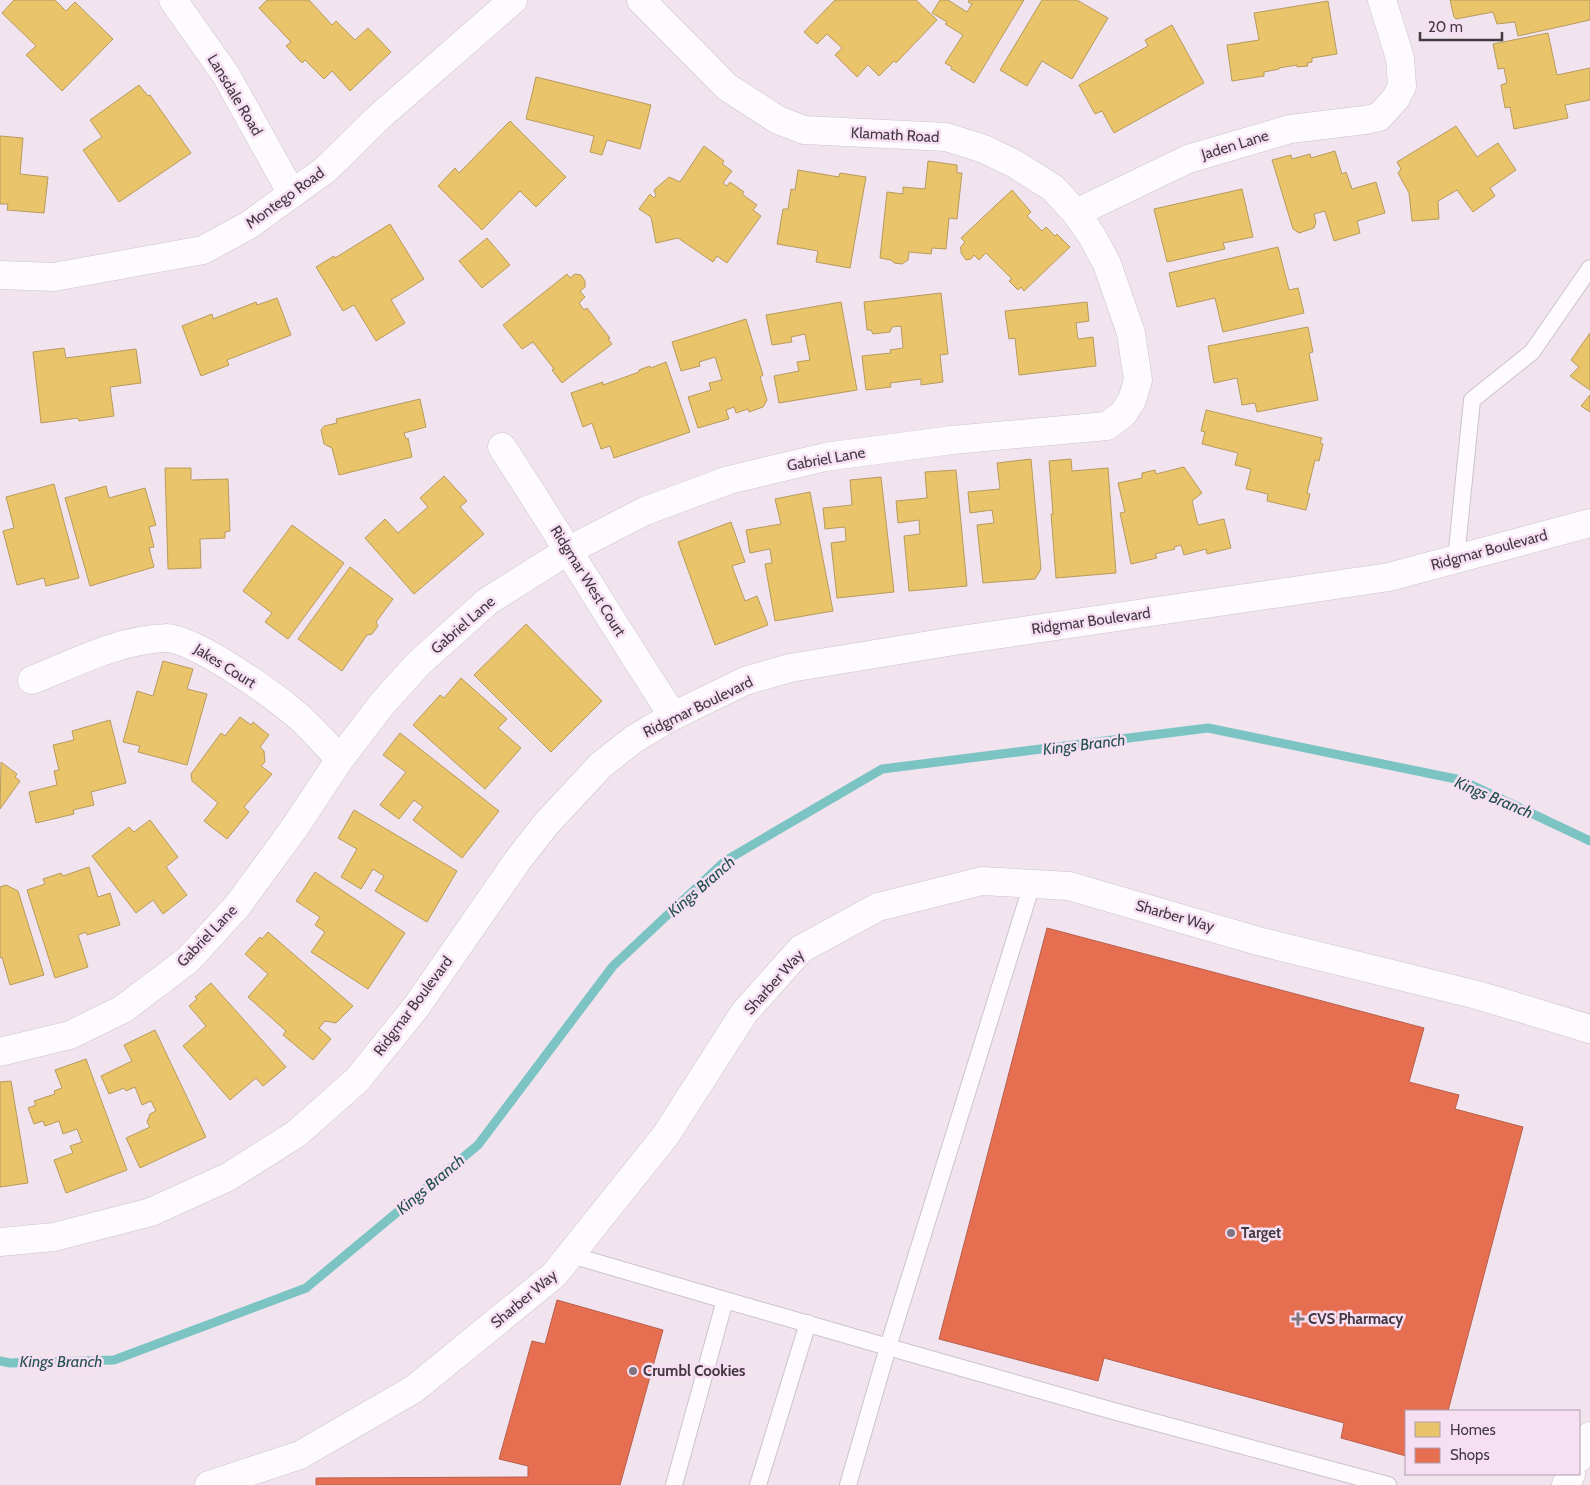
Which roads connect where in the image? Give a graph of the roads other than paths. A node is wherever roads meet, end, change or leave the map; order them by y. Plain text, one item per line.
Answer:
1 (173, 0) edge
2 (513, 0) edge
3 (641, 0) edge
4 (1382, 0) edge
5 (292, 194) junction
6 (1076, 213) junction
7 (1590, 268) edge
8 (0, 276) edge
9 (1123, 414) joint
10 (502, 447) dead end
11 (1590, 523) edge
12 (569, 550) junction
13 (1456, 559) junction
14 (32, 680) dead end
15 (674, 716) junction
16 (340, 759) junction
17 (1032, 884) junction
18 (1590, 1029) edge
19 (0, 1052) edge
20 (0, 1242) edge
21 (571, 1255) junction
22 (725, 1300) junction
23 (808, 1323) junction
24 (888, 1347) junction
25 (1590, 1436) edge
26 (1580, 1456) edge
27 (209, 1485) edge
28 (674, 1485) edge
29 (758, 1485) edge
30 (848, 1485) edge
31 (1388, 1485) edge

1 - 5 street, Lansdale Road
2 - 5 street, Montego Road
3 - 6 street, Klamath Road
4 - 6 street, Jaden Lane
5 - 8 street, Montego Road
6 - 9 street, Klamath Road
7 - 13 lane
9 - 12 street, Gabriel Lane
10 - 12 street, Ridgmar West Court
11 - 13 street, Ridgmar Boulevard
12 - 15 street, Ridgmar West Court
12 - 16 street, Gabriel Lane
13 - 15 street, Ridgmar Boulevard
14 - 16 street, Jakes Court
15 - 20 street, Ridgmar Boulevard
16 - 19 street, Gabriel Lane
17 - 18 street, Sharber Way
17 - 21 street, Sharber Way
17 - 24 lane
21 - 22 lane
21 - 27 street, Sharber Way
22 - 23 lane
22 - 28 lane
23 - 24 lane
23 - 29 lane
24 - 30 lane
24 - 31 lane
25 - 26 street

